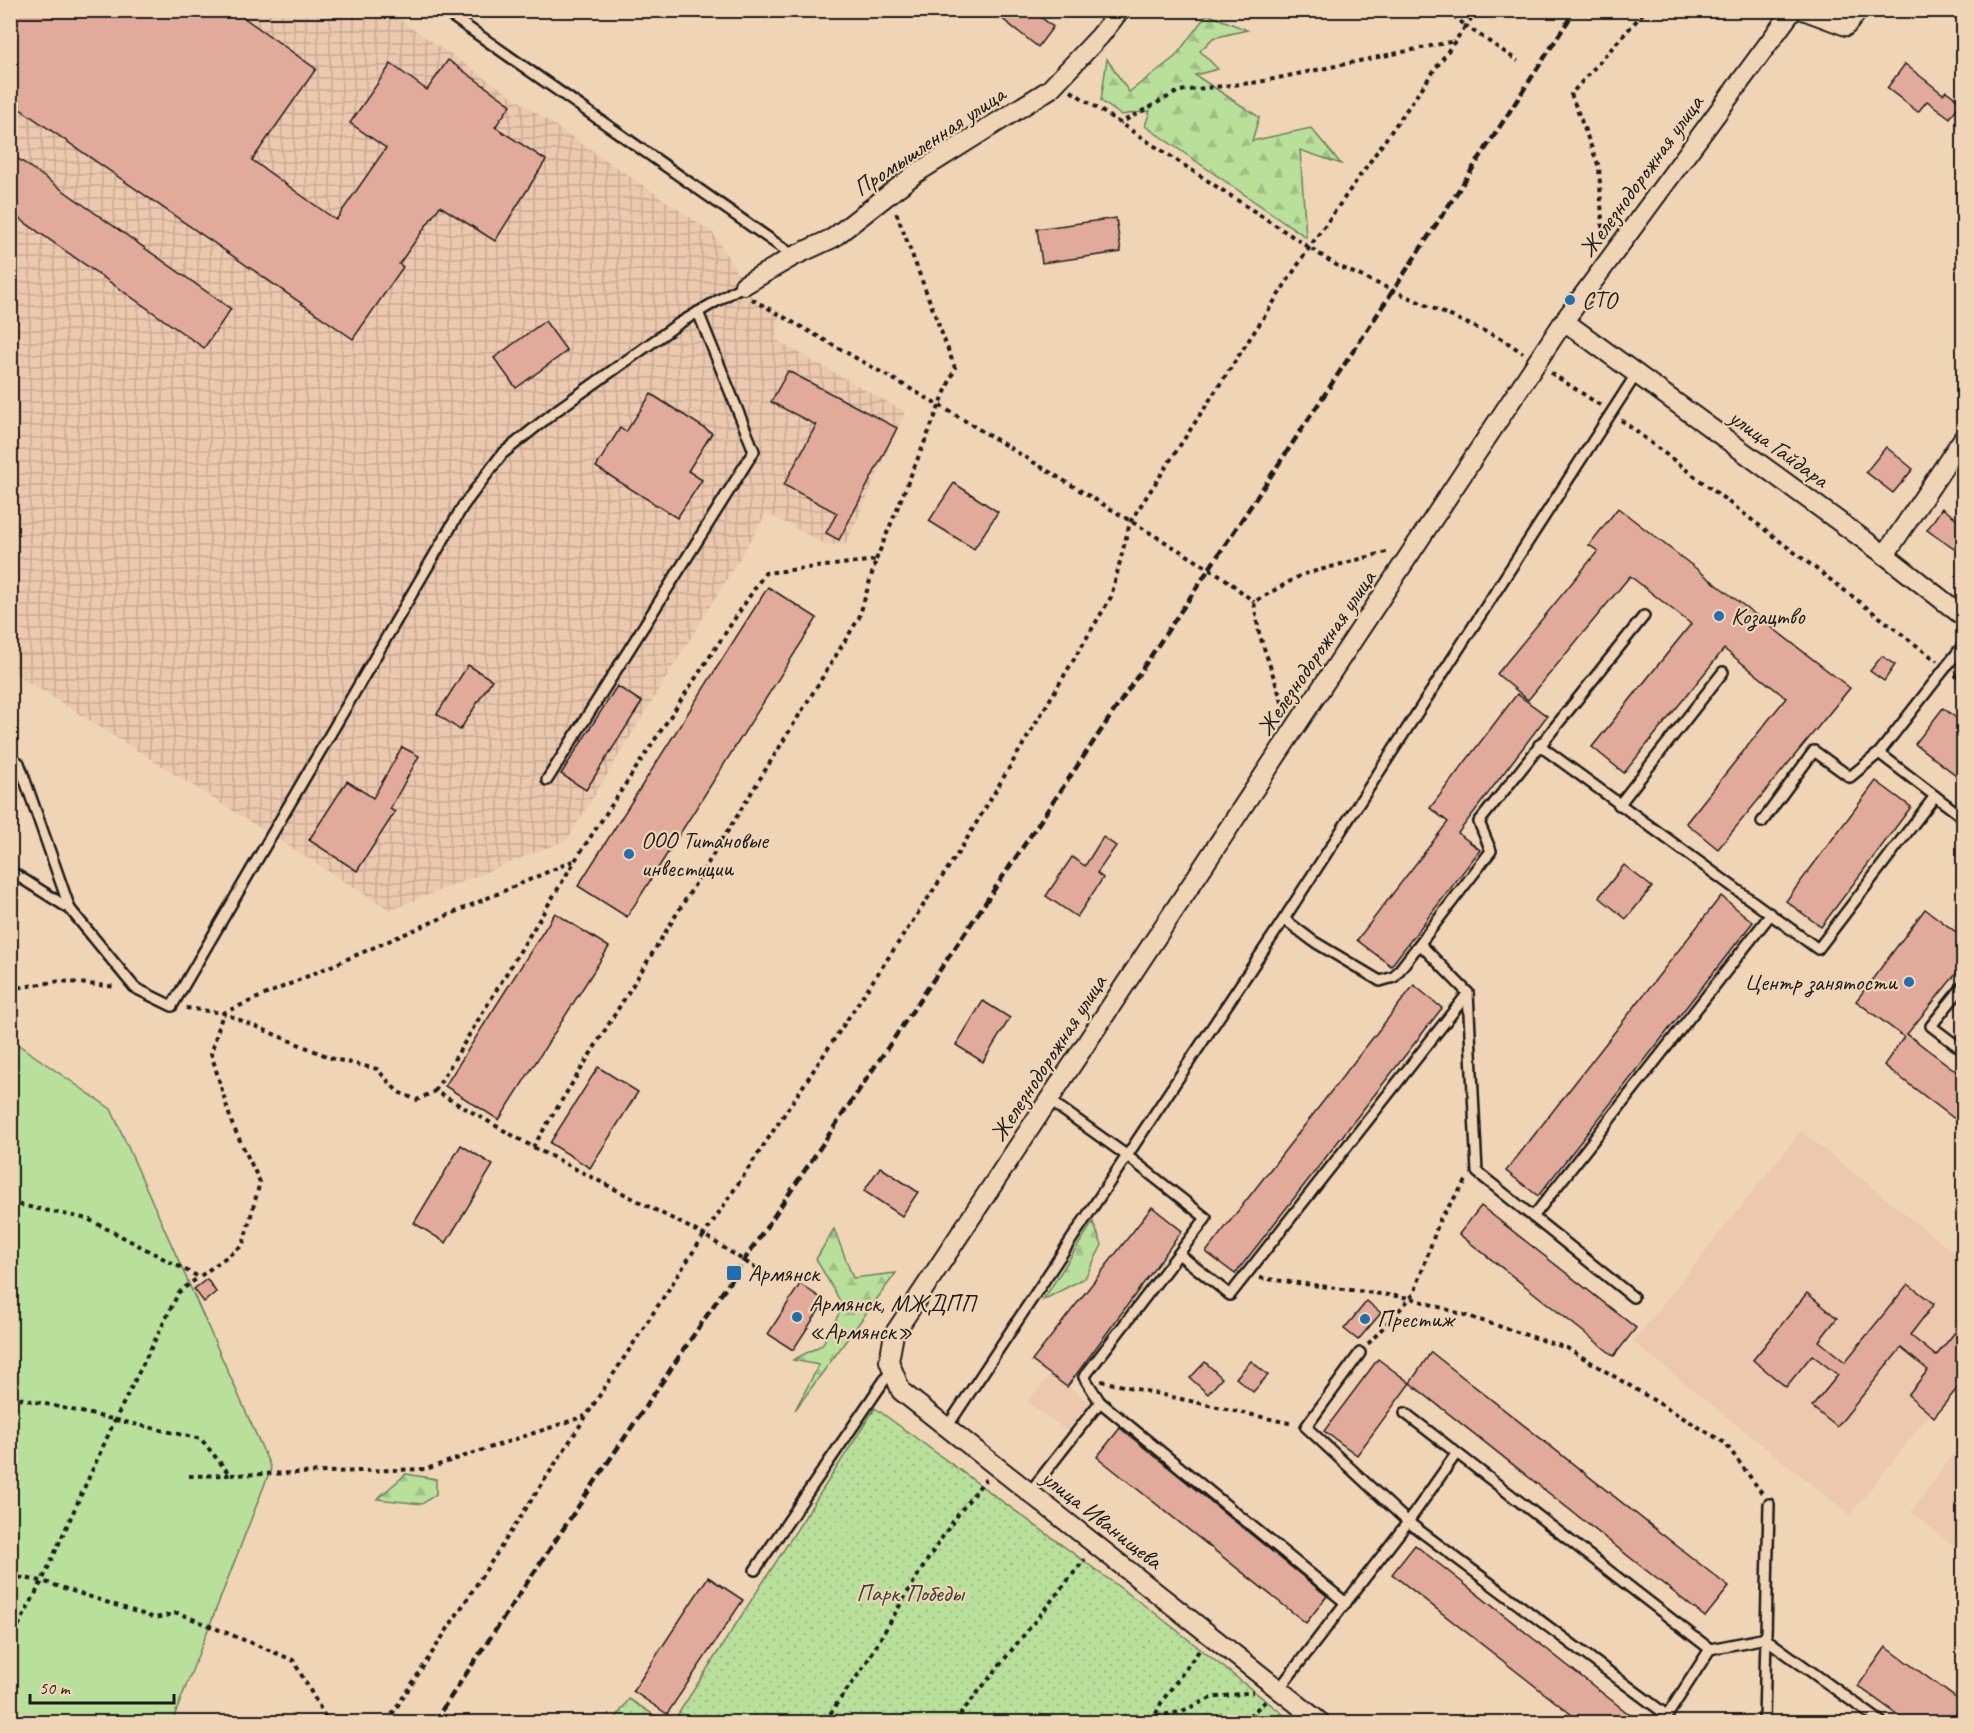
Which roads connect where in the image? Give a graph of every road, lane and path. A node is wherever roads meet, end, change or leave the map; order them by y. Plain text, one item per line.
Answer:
1 (443, 10) edge
2 (1120, 10) edge
3 (1446, 10) edge
4 (1477, 10) edge
5 (1794, 10) edge
6 (1803, 10) edge
7 (1859, 10) edge
8 (1646, 12) edge
9 (1466, 26) junction
10 (1455, 41) junction
11 (1518, 61) dead end
12 (1057, 82) junction
13 (1120, 123) junction
14 (889, 194) junction
15 (1309, 248) junction
16 (794, 256) junction
17 (1605, 265) junction
18 (740, 288) junction
19 (698, 312) junction
20 (1564, 321) junction
21 (1537, 363) junction
22 (1636, 373) junction
23 (939, 405) junction
24 (1611, 412) junction
25 (1964, 437) edge
26 (1130, 522) junction
27 (1417, 544) junction
28 (1885, 555) junction
29 (876, 560) junction
30 (1254, 602) junction
31 (1644, 616) dead end
32 (1964, 617) edge
33 (1964, 644) edge
34 (1944, 667) junction
35 (1723, 672) dead end
36 (1293, 731) junction
37 (1539, 745) junction
38 (1879, 753) junction
39 (10, 757) edge
40 (547, 780) dead end
41 (1935, 796) junction
42 (1619, 805) junction
43 (1964, 818) edge
44 (1762, 822) dead end
45 (576, 859) junction
46 (10, 871) edge
47 (70, 909) junction
48 (1771, 914) junction
49 (1284, 919) junction
50 (1420, 944) junction
51 (1964, 985) edge
52 (135, 988) junction
53 (10, 989) edge
54 (1468, 993) junction
55 (172, 1006) junction
56 (223, 1013) junction
57 (1964, 1051) edge
58 (435, 1091) junction
59 (1049, 1100) junction
60 (533, 1147) junction
61 (1126, 1155) junction
62 (1477, 1166) junction
63 (10, 1203) edge
64 (1533, 1217) junction
65 (704, 1235) junction
66 (1180, 1255) junction
67 (763, 1273) dead end
68 (1245, 1276) junction
69 (199, 1277) junction
70 (1633, 1297) dead end
71 (1411, 1298) junction
72 (1360, 1353) joint
73 (892, 1369) junction
74 (1084, 1377) junction
75 (10, 1396) edge
76 (1100, 1402) junction
77 (1405, 1413) dead end
78 (585, 1416) junction
79 (115, 1420) junction
80 (947, 1427) junction
81 (1306, 1427) junction
82 (1456, 1454) junction
83 (997, 1467) junction
84 (230, 1475) junction
85 (189, 1476) dead end
86 (1029, 1493) junction
87 (1769, 1504) joint
88 (1408, 1522) junction
89 (1096, 1545) junction
90 (755, 1570) dead end
91 (10, 1576) edge
92 (42, 1581) junction
93 (1346, 1603) junction
94 (1211, 1635) junction
95 (1766, 1639) junction
96 (10, 1642) edge
97 (1710, 1649) junction
98 (1279, 1689) junction
99 (1156, 1716) junction
100 (1666, 1719) edge
101 (328, 1722) edge
102 (387, 1722) edge
103 (826, 1722) edge
104 (954, 1722) edge
105 (1152, 1722) edge
106 (1242, 1722) edge
107 (1320, 1722) edge
108 (1764, 1722) edge
109 (1881, 1722) edge

1 - 16 lane
2 - 12 street, Промышленная улица
3 - 9 path
4 - 9 path
5 - 17 street, Железнодорожная улица
6 - 7 street
8 - 17 path
9 - 10 path
9 - 11 path
10 - 13 path
10 - 15 path
12 - 13 path
12 - 14 street, Промышленная улица
13 - 15 path
14 - 16 street, Промышленная улица
14 - 23 path
15 - 21 path
15 - 26 path
16 - 18 street, Промышленная улица
17 - 20 street, Железнодорожная улица
18 - 19 lane
18 - 23 path
19 - 40 lane
19 - 55 lane
20 - 21 street, Железнодорожная улица
20 - 22 street, улица Гайдара
21 - 24 path
21 - 27 street, Железнодорожная улица
22 - 24 lane
22 - 28 street, улица Гайдара
23 - 26 path
23 - 29 path
24 - 34 path
24 - 49 lane
25 - 28 street
26 - 30 path
26 - 65 path
27 - 30 path
27 - 36 street, Железнодорожная улица
28 - 32 street, улица Гайдара
29 - 45 path
29 - 60 path
30 - 36 path
31 - 37 lane
33 - 34 lane
34 - 38 lane
35 - 42 lane
36 - 59 street, Железнодорожная улица
37 - 42 lane
37 - 50 lane
38 - 41 lane
38 - 44 lane
39 - 47 lane
41 - 43 lane
41 - 48 lane
42 - 48 lane
45 - 56 path
45 - 58 path
46 - 47 lane
47 - 52 lane
48 - 64 lane
49 - 50 lane
49 - 61 lane
50 - 54 lane
51 - 57 lane
52 - 53 path
52 - 55 lane
54 - 62 lane
54 - 68 lane
55 - 56 path
56 - 58 path
56 - 69 path
58 - 60 path
59 - 61 lane
59 - 73 street, Железнодорожная улица
60 - 65 path
61 - 66 lane
61 - 80 lane
62 - 64 lane
62 - 71 path
63 - 69 path
64 - 70 lane
65 - 67 path
65 - 78 path
66 - 68 lane
66 - 74 lane
68 - 71 path
69 - 79 path
71 - 72 path
71 - 87 path
72 - 81 lane
73 - 80 street, улица Иванищева
73 - 90 lane
74 - 76 lane
74 - 81 path
75 - 79 path
76 - 86 lane
76 - 93 lane
77 - 82 lane
78 - 84 path
78 - 102 path
79 - 84 path
79 - 92 path
80 - 83 street, улица Иванищева
81 - 88 lane
82 - 88 lane
82 - 97 lane
83 - 86 street, улица Иванищева
83 - 103 path
84 - 85 path
86 - 89 street, улица Иванищева
87 - 95 lane
88 - 93 lane
88 - 100 lane
89 - 94 street, улица Иванищева
89 - 104 path
91 - 92 path
92 - 96 path
92 - 101 path
93 - 98 lane
94 - 98 street, улица Иванищева
94 - 99 path
95 - 97 lane
95 - 108 lane
95 - 109 lane
97 - 100 lane
98 - 99 path
98 - 106 path
98 - 107 street, улица Иванищева
99 - 105 path

